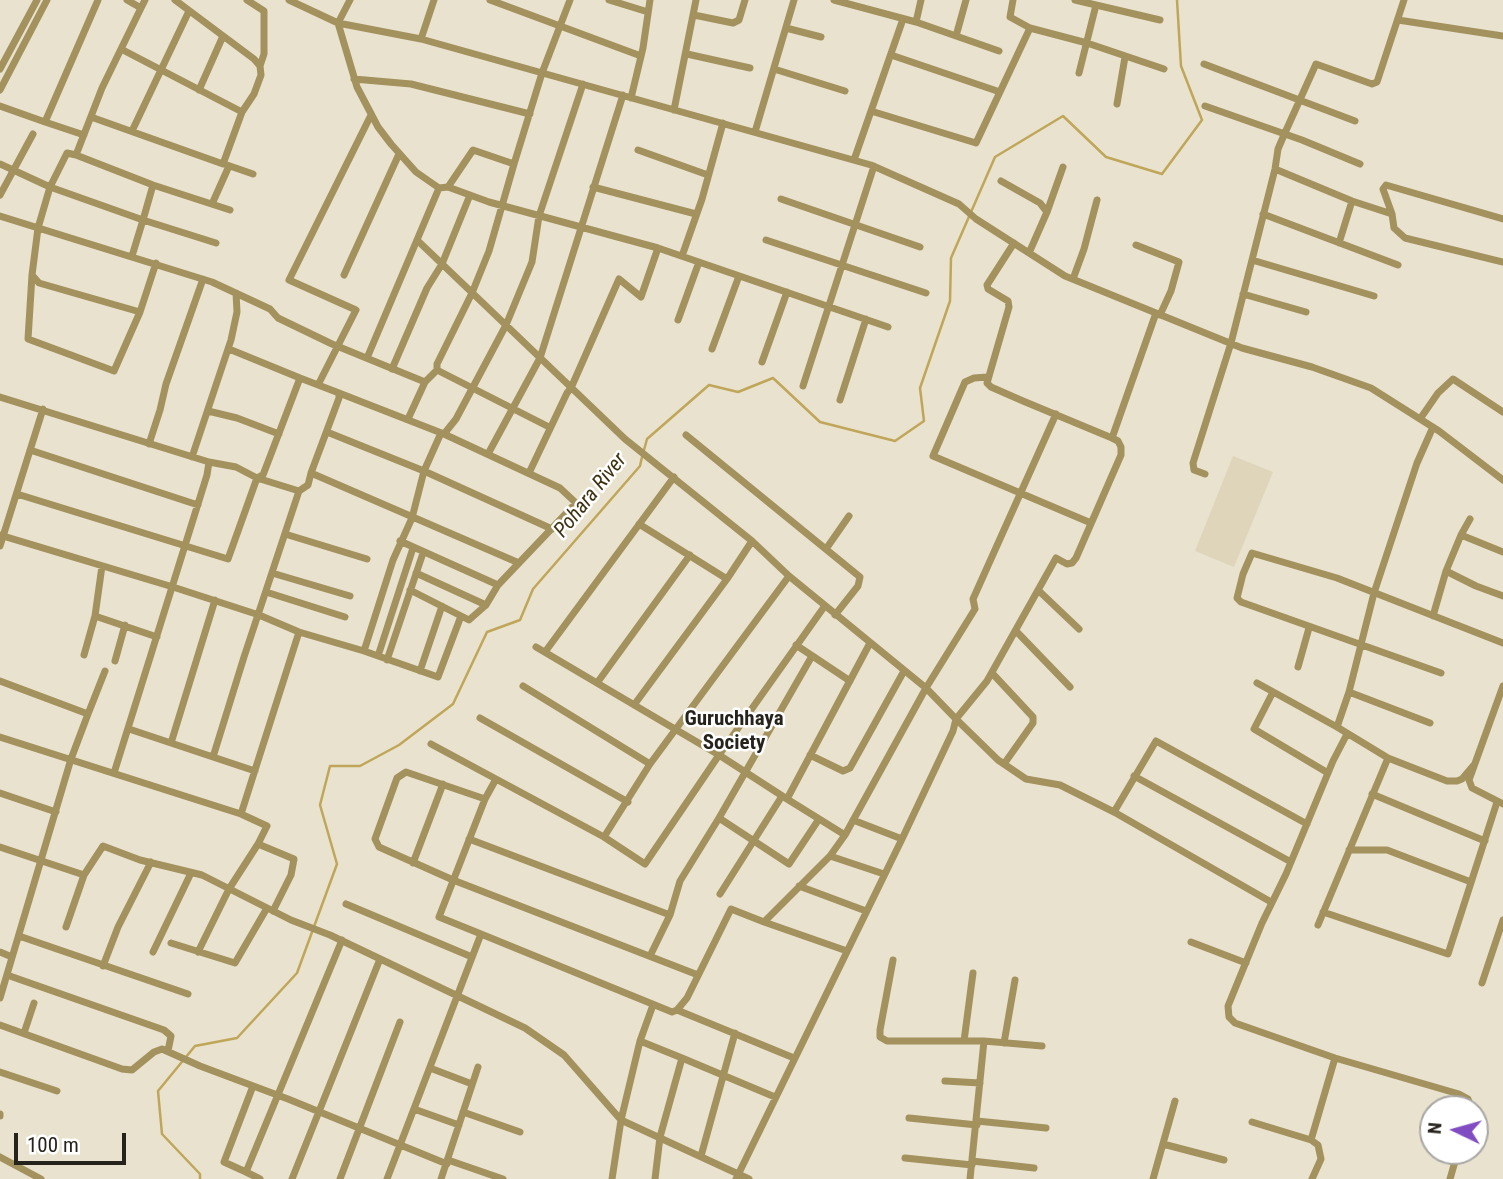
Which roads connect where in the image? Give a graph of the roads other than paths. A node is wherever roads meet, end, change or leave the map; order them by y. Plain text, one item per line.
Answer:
1 (37, 0) edge
2 (47, 0) edge
3 (98, 0) edge
4 (127, 0) edge
5 (145, 0) edge
6 (175, 0) edge
7 (247, 0) edge
8 (289, 0) edge
9 (350, 0) edge
10 (434, 0) edge
11 (490, 0) edge
12 (570, 0) edge
13 (609, 0) edge
14 (650, 0) edge
15 (696, 0) edge
16 (746, 0) edge
17 (794, 0) edge
18 (834, 0) edge
19 (878, 0) edge
20 (921, 0) edge
21 (966, 0) edge
22 (1013, 0) edge
23 (1075, 0) edge
24 (1404, 0) edge
25 (1096, 5) junction
26 (141, 8) junction
27 (189, 11) junction
28 (875, 11) junction
29 (648, 12) junction
30 (694, 15) junction
31 (903, 19) junction
32 (1160, 20) dead end
33 (1398, 20) junction
34 (916, 22) junction
35 (338, 23) junction
36 (560, 26) junction
37 (786, 28) junction
38 (1030, 28) junction
39 (223, 36) junction
40 (956, 36) junction
41 (1503, 36) edge
42 (821, 37) dead end
43 (421, 39) junction
44 (1087, 43) junction
45 (121, 49) junction
46 (999, 51) dead end
47 (687, 54) junction
48 (891, 55) junction
49 (641, 56) junction
50 (1125, 57) junction
51 (1204, 64) dead end
52 (260, 66) junction
53 (750, 68) dead end
54 (0, 69) edge
55 (774, 69) junction
56 (1164, 69) dead end
57 (159, 71) junction
58 (542, 73) junction
59 (1079, 73) dead end
60 (354, 79) junction
61 (583, 84) junction
62 (1, 86) edge
63 (198, 90) junction
64 (845, 91) dead end
65 (1000, 92) junction
66 (627, 97) junction
67 (1299, 100) junction
68 (1117, 104) dead end
69 (0, 106) edge
70 (1205, 106) dead end
71 (674, 110) junction
72 (871, 111) junction
73 (243, 112) junction
74 (530, 114) junction
75 (371, 115) junction
76 (91, 117) junction
77 (1355, 121) dead end
78 (45, 122) junction
79 (723, 123) junction
80 (132, 131) junction
81 (755, 132) junction
82 (33, 134) dead end
83 (84, 135) junction
84 (1284, 135) junction
85 (638, 150) dead end
86 (399, 154) junction
87 (76, 155) junction
88 (854, 160) junction
89 (0, 163) edge
90 (514, 164) junction
91 (1360, 164) dead end
92 (226, 165) junction
93 (874, 166) junction
94 (1063, 167) dead end
95 (1275, 169) junction
96 (13, 170) junction
97 (253, 174) dead end
98 (709, 175) junction
99 (1001, 181) dead end
100 (153, 186) junction
101 (50, 187) junction
102 (448, 187) junction
103 (593, 187) junction
104 (439, 188) junction
105 (0, 195) edge
106 (470, 195) junction
107 (781, 199) dead end
108 (1097, 200) dead end
109 (1352, 201) junction
110 (212, 204) junction
111 (501, 204) junction
112 (230, 209) dead end
113 (1047, 212) junction
114 (696, 214) junction
115 (1263, 214) junction
116 (1392, 215) junction
117 (0, 216) edge
118 (539, 216) junction
119 (1503, 219) edge
120 (143, 220) junction
121 (855, 224) junction
122 (38, 228) junction
123 (581, 228) junction
124 (417, 240) junction
125 (766, 240) dead end
126 (216, 243) dead end
127 (1014, 243) junction
128 (1339, 243) junction
129 (1136, 245) dead end
130 (920, 247) dead end
131 (658, 248) junction
132 (1029, 253) junction
133 (132, 256) junction
134 (682, 256) junction
135 (1252, 260) junction
136 (699, 262) junction
137 (1503, 262) edge
138 (156, 263) junction
139 (442, 264) junction
140 (842, 265) junction
141 (1398, 265) dead end
142 (32, 275) junction
143 (344, 275) dead end
144 (739, 276) junction
145 (203, 279) junction
146 (1073, 279) junction
147 (787, 292) junction
148 (236, 293) junction
149 (472, 293) junction
150 (926, 293) dead end
151 (1243, 294) junction
152 (1374, 296) dead end
153 (829, 306) junction
154 (140, 312) junction
155 (1306, 312) dead end
156 (1158, 314) junction
157 (866, 319) junction
158 (678, 320) dead end
159 (506, 326) junction
160 (888, 327) dead end
161 (1231, 343) junction
162 (337, 346) junction
163 (229, 349) junction
164 (712, 349) dead end
165 (367, 358) junction
166 (540, 358) junction
167 (762, 362) dead end
168 (392, 369) junction
169 (437, 370) junction
170 (987, 377) junction
171 (300, 378) junction
172 (425, 382) junction
173 (318, 385) junction
174 (803, 386) dead end
175 (473, 388) junction
176 (571, 388) junction
177 (339, 393) junction
178 (0, 397) edge
179 (840, 400) dead end
180 (511, 408) junction
181 (43, 409) junction
182 (208, 411) junction
183 (1503, 412) edge
184 (1056, 414) junction
185 (408, 419) junction
186 (1420, 419) junction
187 (550, 427) junction
188 (1433, 427) junction
189 (327, 432) junction
190 (279, 434) junction
191 (443, 434) junction
192 (686, 435) dead end
193 (1112, 438) junction
194 (149, 444) junction
195 (30, 450) junction
196 (488, 454) junction
197 (192, 457) junction
198 (209, 462) junction
199 (424, 471) junction
200 (311, 473) junction
201 (529, 473) junction
202 (1205, 474) dead end
203 (674, 477) junction
204 (257, 478) junction
205 (1503, 480) edge
206 (299, 491) junction
207 (1021, 492) junction
208 (16, 494) junction
209 (198, 505) junction
210 (849, 516) dead end
211 (412, 518) junction
212 (1471, 519) dead end
213 (1091, 523) junction
214 (639, 524) junction
215 (552, 529) junction
216 (285, 534) junction
217 (1461, 535) junction
218 (2, 536) edge
219 (400, 541) junction
220 (752, 541) junction
221 (0, 546) edge
222 (186, 546) junction
223 (413, 548) junction
224 (826, 549) junction
225 (1503, 552) edge
226 (423, 553) junction
227 (690, 555) junction
228 (367, 559) dead end
229 (519, 563) junction
230 (102, 566) junction
231 (1446, 571) junction
232 (272, 573) junction
233 (416, 573) junction
234 (789, 576) junction
235 (727, 579) junction
236 (498, 585) junction
237 (173, 587) junction
238 (410, 590) junction
239 (1038, 590) junction
240 (266, 592) junction
241 (1374, 593) junction
242 (350, 596) dead end
243 (1503, 596) edge
244 (215, 600) junction
245 (486, 605) junction
246 (442, 607) junction
247 (824, 607) junction
248 (258, 614) junction
249 (835, 615) junction
250 (95, 616) junction
251 (461, 616) junction
252 (1433, 616) junction
253 (345, 617) dead end
254 (125, 625) junction
255 (1309, 628) junction
256 (1079, 629) dead end
257 (1016, 631) junction
258 (299, 632) junction
259 (157, 637) junction
260 (870, 643) junction
261 (1503, 643) edge
262 (1361, 644) junction
263 (796, 645) junction
264 (536, 647) dead end
265 (364, 651) junction
266 (545, 652) junction
267 (84, 655) dead end
268 (379, 656) junction
269 (812, 656) junction
270 (387, 660) junction
271 (115, 662) dead end
272 (1298, 667) dead end
273 (105, 671) dead end
274 (420, 671) junction
275 (904, 671) junction
276 (992, 673) junction
277 (1441, 673) dead end
278 (0, 681) edge
279 (849, 681) junction
280 (1257, 682) dead end
281 (597, 683) junction
282 (523, 686) dead end
283 (1503, 686) edge
284 (1070, 687) dead end
285 (926, 688) junction
286 (1273, 692) junction
287 (1349, 692) junction
288 (634, 705) junction
289 (88, 714) junction
290 (480, 718) dead end
291 (956, 719) junction
292 (1430, 723) dead end
293 (1337, 727) junction
294 (129, 729) junction
295 (677, 731) junction
296 (1347, 734) junction
297 (0, 737) edge
298 (171, 743) junction
299 (431, 744) dead end
300 (719, 755) junction
301 (810, 755) junction
302 (213, 757) junction
303 (71, 758) junction
304 (1388, 758) junction
305 (650, 764) junction
306 (1004, 764) junction
307 (1473, 766) junction
308 (255, 771) junction
309 (745, 772) junction
310 (114, 773) junction
311 (1328, 773) junction
312 (1134, 776) junction
313 (496, 779) junction
314 (443, 783) junction
315 (0, 793) edge
316 (1372, 794) junction
317 (784, 798) junction
318 (485, 799) junction
319 (628, 802) junction
320 (1500, 803) edge
321 (56, 812) junction
322 (1114, 812) junction
323 (241, 814) junction
324 (719, 818) junction
325 (819, 819) junction
326 (853, 820) junction
327 (1307, 824) junction
328 (845, 835) junction
329 (604, 837) junction
330 (469, 839) junction
331 (902, 839) junction
332 (755, 841) junction
333 (1485, 841) junction
334 (258, 844) junction
335 (0, 847) edge
336 (1349, 850) junction
337 (830, 856) junction
338 (42, 861) junction
339 (151, 862) junction
340 (1291, 862) junction
341 (414, 863) junction
342 (191, 873) junction
343 (884, 874) junction
344 (84, 875) junction
345 (453, 880) junction
346 (1471, 882) junction
347 (799, 886) junction
348 (229, 889) junction
349 (720, 894) dead end
350 (1271, 902) junction
351 (346, 904) dead end
352 (270, 909) junction
353 (866, 911) junction
354 (1324, 912) junction
355 (670, 915) junction
356 (1503, 920) edge
357 (764, 922) junction
358 (1318, 925) dead end
359 (66, 927) dead end
360 (481, 934) junction
361 (19, 936) junction
362 (342, 940) junction
363 (1191, 942) dead end
364 (171, 943) dead end
365 (847, 951) junction
366 (0, 952) edge
367 (153, 952) dead end
368 (198, 952) junction
369 (650, 956) junction
370 (12, 957) junction
371 (472, 957) junction
372 (380, 959) junction
373 (893, 961) dead end
374 (1246, 963) junction
375 (103, 966) junction
376 (973, 973) dead end
377 (7, 975) junction
378 (698, 975) junction
379 (1015, 980) dead end
380 (1482, 983) dead end
381 (188, 994) dead end
382 (0, 995) edge
383 (456, 995) junction
384 (34, 1003) dead end
385 (653, 1005) junction
386 (677, 1010) junction
387 (400, 1022) dead end
388 (0, 1025) edge
389 (24, 1033) junction
390 (735, 1033) junction
391 (640, 1041) junction
392 (964, 1041) junction
393 (984, 1041) junction
394 (1004, 1043) junction
395 (1042, 1046) dead end
396 (171, 1052) junction
397 (682, 1058) junction
398 (794, 1058) junction
399 (1335, 1058) junction
400 (478, 1067) dead end
401 (430, 1068) junction
402 (0, 1072) edge
403 (724, 1075) junction
404 (945, 1081) dead end
405 (980, 1083) junction
406 (472, 1084) junction
407 (253, 1086) junction
408 (57, 1091) dead end
409 (279, 1095) junction
410 (1461, 1095) edge
411 (775, 1097) junction
412 (1175, 1101) dead end
413 (414, 1109) junction
414 (318, 1111) junction
415 (463, 1112) junction
416 (909, 1118) dead end
417 (621, 1120) junction
418 (1252, 1122) dead end
419 (977, 1123) junction
420 (459, 1125) junction
421 (1046, 1128) dead end
422 (360, 1129) junction
423 (520, 1132) dead end
424 (660, 1137) junction
425 (1311, 1140) junction
426 (1163, 1144) junction
427 (401, 1146) junction
428 (702, 1156) junction
429 (0, 1157) edge
430 (905, 1158) dead end
431 (1224, 1160) dead end
432 (447, 1162) junction
433 (972, 1163) junction
434 (1034, 1168) dead end
435 (26, 1170) junction
436 (246, 1172) junction
437 (737, 1176) edge
438 (22, 1179) edge
439 (41, 1179) edge
440 (260, 1179) edge
441 (292, 1179) edge
442 (340, 1179) edge
443 (387, 1179) edge
444 (441, 1179) edge
445 (503, 1179) edge
446 (612, 1179) edge
447 (655, 1179) edge
448 (749, 1179) edge
449 (970, 1179) edge
450 (1153, 1179) edge
451 (1312, 1179) edge

1 - 54 street
2 - 62 street
3 - 78 street
4 - 26 street
5 - 26 street
6 - 27 street
7 - 52 street
8 - 35 street
9 - 35 street
10 - 43 street
11 - 36 street
12 - 36 street
13 - 29 street
14 - 29 street
15 - 30 street
16 - 30 street
17 - 37 street
18 - 28 street
19 - 28 street
20 - 34 street
21 - 40 street
22 - 38 street
23 - 25 street
24 - 33 street
25 - 32 street
25 - 44 street
26 - 45 street
27 - 39 street
27 - 57 street
28 - 31 street
29 - 49 street
30 - 47 street
31 - 34 street
31 - 48 street
33 - 41 street
33 - 67 street
34 - 40 street
35 - 43 street
35 - 60 street
36 - 49 street
36 - 58 street
37 - 42 street
37 - 55 street
38 - 44 street
38 - 65 street
39 - 52 street
39 - 63 street
40 - 46 street
43 - 58 street
44 - 50 street
44 - 59 street
45 - 57 street
45 - 76 street
47 - 53 street
47 - 71 street
48 - 65 street
48 - 72 street
49 - 66 street
50 - 56 street
50 - 68 street
51 - 67 street
52 - 73 street
55 - 64 street
55 - 81 street
57 - 63 street
57 - 80 street
58 - 61 street
58 - 74 street
60 - 74 street
60 - 75 street
61 - 66 street
61 - 118 street
63 - 73 street
65 - 72 street
66 - 71 street
66 - 103 street
67 - 77 street
67 - 84 street
69 - 78 street
70 - 84 street
71 - 79 street
72 - 88 street
73 - 92 street
74 - 90 street
75 - 86 street
75 - 162 street
76 - 80 street
76 - 83 street
78 - 83 street
79 - 81 street
79 - 98 street
80 - 92 street
81 - 88 street
82 - 96 street
83 - 87 street
84 - 91 street
84 - 95 street
85 - 98 street
86 - 104 street
86 - 143 street
87 - 100 street
87 - 101 street
88 - 93 street
89 - 96 street
90 - 102 street
90 - 111 street
92 - 97 street
92 - 110 street
93 - 121 street
93 - 127 street
94 - 113 street
95 - 109 street
95 - 115 street
96 - 101 street
96 - 105 street
98 - 114 street
99 - 113 street
100 - 110 street
100 - 120 street
101 - 120 street
101 - 122 street
102 - 104 street
102 - 106 street
103 - 114 street
103 - 123 street
104 - 124 street
106 - 111 street
106 - 139 street
107 - 121 street
108 - 146 street
109 - 116 street
109 - 128 street
110 - 112 street
111 - 118 street
111 - 149 street
113 - 132 street
114 - 134 street
115 - 128 street
115 - 135 street
116 - 119 street
116 - 137 street
117 - 122 street
118 - 123 street
118 - 159 street
120 - 126 street
120 - 133 street
121 - 130 street
121 - 140 street
122 - 133 street
122 - 142 street
123 - 131 street
123 - 166 street
124 - 139 street
124 - 165 street
125 - 140 street
127 - 132 street
127 - 170 street
128 - 141 street
129 - 156 street
131 - 134 street
131 - 176 street
132 - 146 street
133 - 138 street
134 - 136 street
135 - 151 street
135 - 152 street
136 - 144 street
136 - 158 street
138 - 145 street
138 - 154 street
139 - 149 street
139 - 168 street
140 - 150 street
140 - 153 street
142 - 154 street
142 - 154 street
144 - 147 street
144 - 164 street
145 - 148 street
145 - 194 street
146 - 156 street
147 - 153 street
147 - 167 street
148 - 162 street
148 - 163 street
149 - 159 street
149 - 169 street
151 - 155 street
151 - 161 street
153 - 157 street
153 - 174 street
156 - 161 street
156 - 193 street
157 - 160 street
157 - 179 street
159 - 166 street
159 - 175 street
161 - 186 street
161 - 202 street
162 - 165 street
162 - 173 street
163 - 171 street
163 - 182 street
165 - 168 street
166 - 176 street
166 - 180 street
168 - 172 street
169 - 172 street
169 - 175 street
170 - 184 street
170 - 207 street
171 - 173 street
171 - 190 street
172 - 185 street
173 - 177 street
175 - 180 street
175 - 191 street
176 - 187 street
176 - 203 street
177 - 185 street
177 - 189 street
178 - 181 street
180 - 187 street
180 - 196 street
181 - 194 street
181 - 195 street
182 - 190 street
182 - 197 street
183 - 186 street
184 - 193 street
184 - 207 street
185 - 191 street
186 - 188 street
187 - 201 street
188 - 205 street
188 - 241 street
189 - 199 street
189 - 200 street
190 - 204 street
191 - 196 street
191 - 199 street
192 - 224 street
193 - 213 street
194 - 197 street
195 - 208 street
195 - 209 street
196 - 201 street
197 - 198 street
198 - 204 street
198 - 209 street
199 - 211 street
199 - 215 street
200 - 206 street
200 - 211 street
201 - 215 street
203 - 214 street
203 - 220 street
204 - 206 street
204 - 222 street
206 - 216 street
207 - 213 street
207 - 285 street
208 - 218 street
208 - 222 street
209 - 222 street
210 - 224 street
211 - 219 street
211 - 229 street
212 - 217 street
213 - 239 street
214 - 227 street
214 - 266 street
215 - 229 street
216 - 228 street
216 - 232 street
217 - 225 street
217 - 231 street
218 - 221 street
218 - 230 street
219 - 223 street
219 - 265 street
220 - 234 street
220 - 235 street
222 - 237 street
223 - 226 street
223 - 268 street
224 - 249 street
226 - 233 street
226 - 236 street
227 - 235 street
227 - 281 street
229 - 236 street
230 - 237 street
230 - 250 street
231 - 243 street
231 - 252 street
232 - 240 street
232 - 242 street
233 - 238 street
233 - 245 street
234 - 247 street
234 - 295 street
235 - 288 street
236 - 245 street
237 - 244 street
237 - 259 street
238 - 246 street
238 - 270 street
239 - 256 street
239 - 257 street
240 - 248 street
240 - 253 street
241 - 252 street
241 - 255 street
241 - 262 street
244 - 248 street
244 - 298 street
245 - 251 street
246 - 251 street
246 - 274 street
247 - 249 street
247 - 263 street
248 - 258 street
248 - 302 street
249 - 260 street
250 - 254 street
250 - 267 street
251 - 274 street
252 - 261 street
254 - 259 street
254 - 271 street
255 - 262 street
255 - 272 street
257 - 276 street
257 - 284 street
258 - 265 street
258 - 308 street
259 - 294 street
260 - 275 street
260 - 279 street
262 - 277 street
262 - 287 street
263 - 269 street
263 - 300 street
264 - 266 street
265 - 268 street
266 - 281 street
268 - 270 street
269 - 279 street
269 - 309 street
270 - 274 street
273 - 289 street
275 - 285 street
275 - 301 street
276 - 291 street
276 - 306 street
278 - 289 street
279 - 301 street
280 - 286 street
281 - 288 street
282 - 305 street
283 - 307 street
285 - 291 street
285 - 326 street
286 - 293 street
286 - 311 street
287 - 292 street
287 - 293 street
288 - 295 street
289 - 303 street
290 - 319 street
291 - 306 street
291 - 331 street
293 - 296 street
294 - 298 street
294 - 310 street
295 - 300 street
295 - 305 street
296 - 304 street
296 - 311 street
297 - 303 street
298 - 302 street
299 - 313 street
300 - 309 street
300 - 329 street
301 - 317 street
302 - 308 street
303 - 310 street
303 - 321 street
304 - 307 street
304 - 316 street
305 - 319 street
306 - 322 street
307 - 320 street
308 - 323 street
309 - 317 street
309 - 324 street
310 - 323 street
311 - 327 street
312 - 322 street
312 - 327 street
312 - 340 street
313 - 318 street
313 - 329 street
314 - 318 street
314 - 341 street
314 - 341 street
315 - 321 street
316 - 333 street
316 - 336 street
317 - 325 street
317 - 332 street
318 - 330 street
319 - 329 street
320 - 333 street
321 - 338 street
322 - 350 street
323 - 334 street
324 - 332 street
324 - 355 street
325 - 328 street
325 - 332 street
326 - 328 street
326 - 331 street
327 - 340 street
328 - 337 street
330 - 345 street
330 - 355 street
331 - 343 street
332 - 349 street
333 - 346 street
334 - 348 street
334 - 352 street
335 - 338 street
336 - 346 street
336 - 354 street
337 - 343 street
337 - 347 street
338 - 344 street
338 - 361 street
339 - 342 street
339 - 344 street
339 - 375 street
340 - 350 street
341 - 345 street
342 - 348 street
342 - 367 street
343 - 353 street
344 - 359 street
345 - 360 street
345 - 369 street
346 - 354 street
347 - 353 street
347 - 357 street
348 - 352 street
348 - 368 street
350 - 374 street
351 - 371 street
352 - 362 street
352 - 368 street
353 - 365 street
354 - 358 street
355 - 369 street
356 - 380 street
357 - 365 street
357 - 378 street
360 - 371 street
360 - 385 street
361 - 370 street
361 - 375 street
362 - 372 street
362 - 409 street
363 - 374 street
364 - 368 street
365 - 398 street
366 - 370 street
369 - 378 street
370 - 377 street
371 - 383 street
372 - 383 street
372 - 414 street
373 - 392 street
374 - 399 street
375 - 381 street
376 - 392 street
377 - 382 street
377 - 396 street
378 - 386 street
379 - 394 street
383 - 401 street
383 - 417 street
384 - 389 street
385 - 386 street
385 - 391 street
386 - 390 street
387 - 422 street
388 - 389 street
389 - 396 street
390 - 398 street
390 - 403 street
391 - 397 street
391 - 417 street
392 - 393 street
393 - 394 street
393 - 405 street
394 - 395 street
396 - 407 street
397 - 403 street
397 - 424 street
398 - 411 street
399 - 410 street
399 - 425 street
400 - 406 street
401 - 406 street
401 - 413 street
402 - 408 street
403 - 411 street
403 - 428 street
404 - 405 street
405 - 419 street
406 - 415 street
407 - 409 street
407 - 436 street
409 - 414 street
409 - 436 street
411 - 437 street
412 - 426 street
413 - 420 street
413 - 427 street
414 - 422 street
414 - 441 street
415 - 420 street
415 - 423 street
416 - 419 street
417 - 424 street
417 - 446 street
418 - 425 street
419 - 421 street
419 - 433 street
420 - 432 street
422 - 427 street
422 - 442 street
424 - 428 street
424 - 447 street
425 - 451 street
426 - 431 street
426 - 450 street
427 - 432 street
427 - 443 street
428 - 437 street
429 - 435 street
430 - 433 street
432 - 444 street
432 - 445 street
433 - 434 street
433 - 449 street
435 - 438 street
435 - 439 street
436 - 440 street
437 - 448 street

